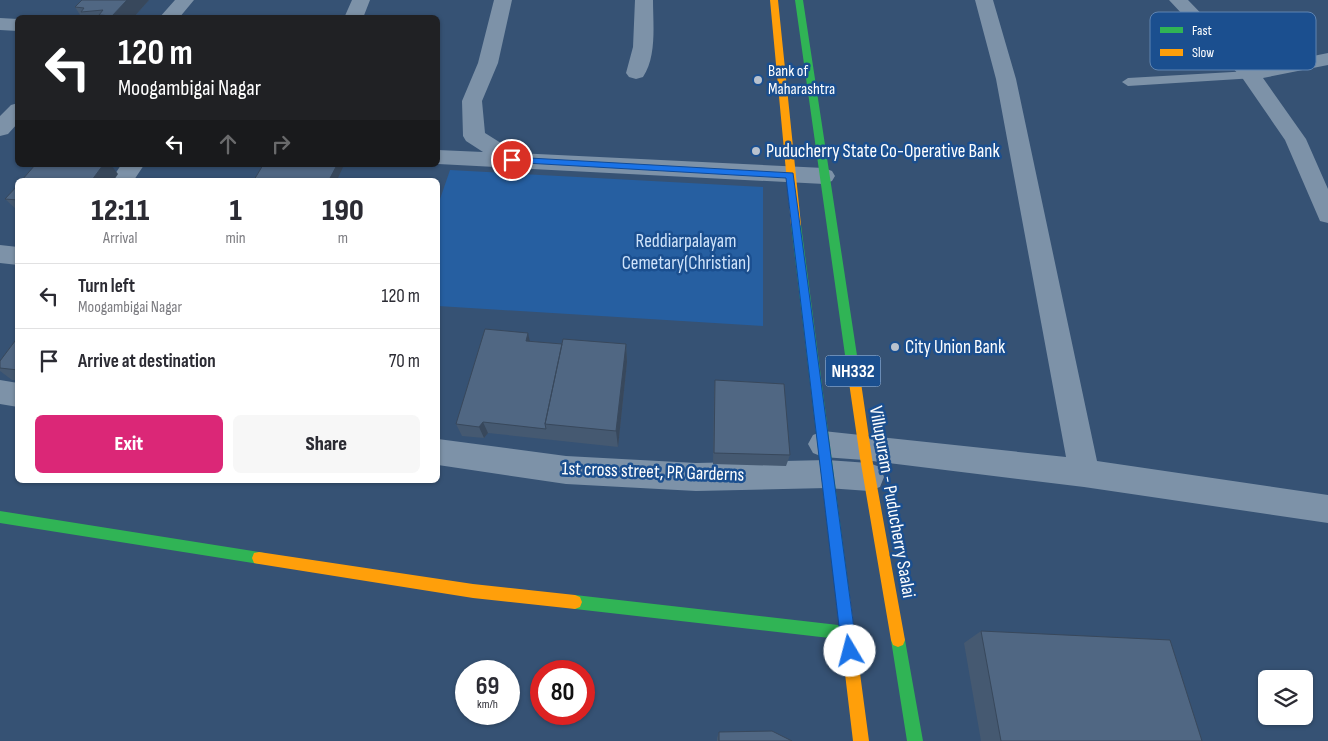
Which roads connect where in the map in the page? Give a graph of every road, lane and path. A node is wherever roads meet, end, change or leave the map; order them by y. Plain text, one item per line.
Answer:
1 (185, 0) edge
2 (361, 0) edge
3 (503, 0) edge
4 (644, 0) edge
5 (774, 0) edge
6 (799, 0) edge
7 (984, 0) edge
8 (1178, 0) edge
9 (1190, 12) edge
10 (171, 15) edge
11 (354, 15) edge
12 (0, 24) edge
13 (15, 25) edge
14 (1245, 70) edge
15 (1274, 70) edge
16 (636, 73) dead end
17 (1250, 75) junction
18 (1128, 82) dead end
19 (15, 113) edge
20 (0, 129) edge
21 (440, 157) edge
22 (512, 160) junction
23 (132, 167) edge
24 (790, 175) junction
25 (824, 176) junction
26 (123, 178) edge
27 (1328, 215) edge
28 (0, 254) edge
29 (15, 256) edge
30 (0, 392) edge
31 (15, 394) edge
32 (822, 444) junction
33 (864, 447) junction
34 (440, 452) edge
35 (1084, 473) junction
36 (826, 474) junction
37 (869, 476) junction
38 (1328, 509) edge
39 (0, 517) edge
40 (847, 633) junction
41 (861, 741) edge
42 (915, 741) edge

1 - 10 street
2 - 11 street
3 - 22 street
4 - 16 street
5 - 24 main road, NH332
6 - 25 main road, Villupuram - Puducherry Saalai / NH332
7 - 35 street
8 - 9 street
12 - 13 street
14 - 17 street
15 - 17 street
17 - 18 lane
17 - 27 street
19 - 20 street
21 - 22 street
22 - 24 street
23 - 26 street
24 - 25 street
24 - 32 main road, NH332
25 - 33 main road, Villupuram - Puducherry Saalai / NH332
28 - 29 street
30 - 31 street
32 - 33 street
32 - 36 main road, NH332
33 - 35 street
33 - 37 main road, Villupuram - Puducherry Saalai / NH332
34 - 36 street, 1st cross street, PR Garderns
35 - 38 street
36 - 37 street, 1st cross street, PR Garderns
36 - 40 main road, NH332
37 - 42 main road, Villupuram - Puducherry Saalai / NH332
39 - 40 main road
40 - 41 main road, NH332

